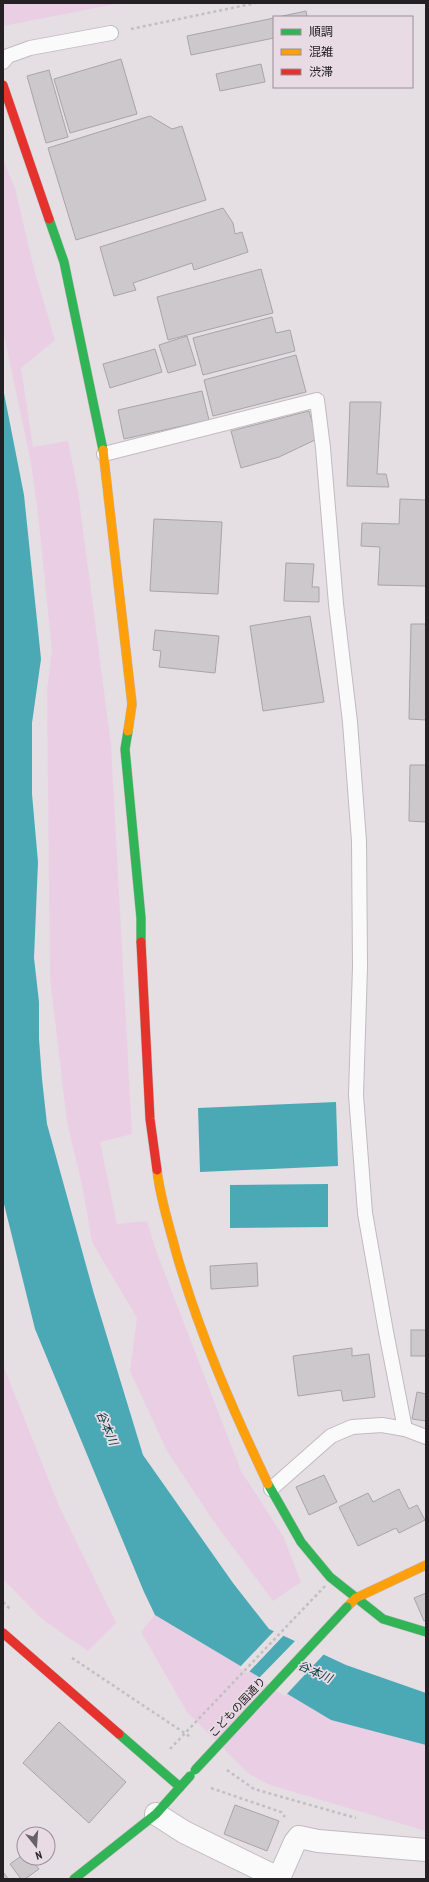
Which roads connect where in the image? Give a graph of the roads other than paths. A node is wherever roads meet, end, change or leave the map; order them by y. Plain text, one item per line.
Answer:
1 (111, 33) road end
2 (3, 62) edge
3 (3, 84) edge
4 (104, 454) junction
5 (405, 1429) junction
6 (426, 1437) edge
7 (271, 1489) junction
8 (426, 1565) edge
9 (356, 1598) junction
10 (426, 1632) edge
11 (3, 1633) edge
12 (180, 1787) junction
13 (156, 1814) junction
14 (426, 1850) edge
15 (74, 1879) edge
16 (279, 1879) edge

1 - 2 lane
3 - 4 street
4 - 5 lane
4 - 7 street
5 - 6 lane
5 - 7 lane
7 - 9 street
8 - 9 street, こどもの国通り
9 - 10 street
9 - 12 street, こどもの国通り, bridge
11 - 12 street
12 - 13 street, こどもの国通り
13 - 15 street, こどもの国通り
13 - 16 street
14 - 16 street

